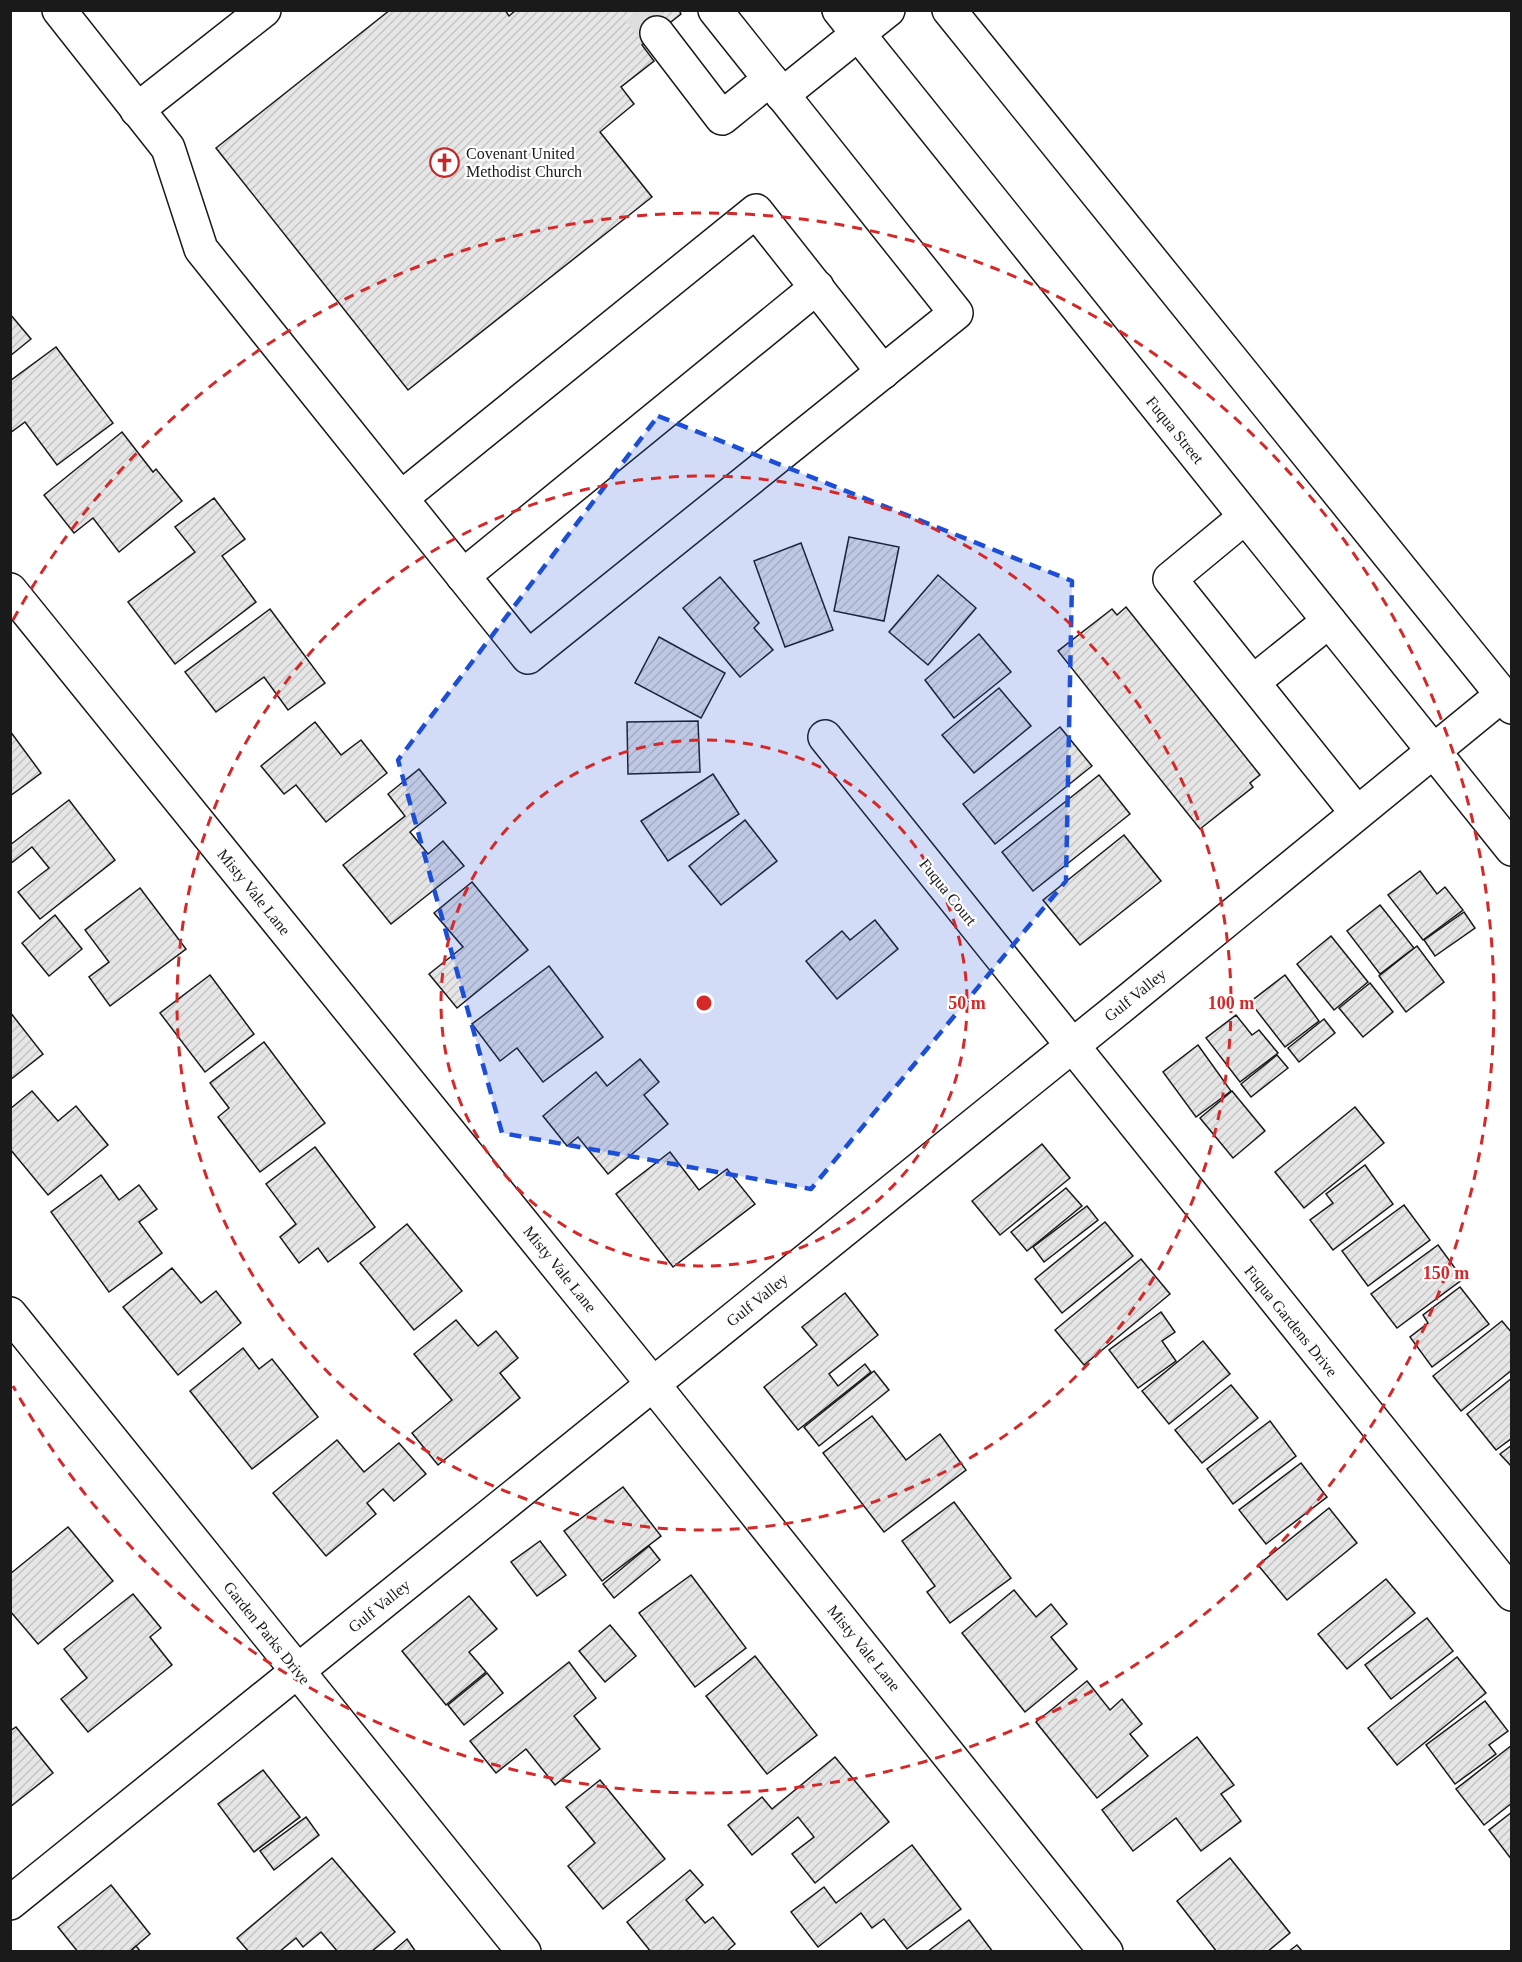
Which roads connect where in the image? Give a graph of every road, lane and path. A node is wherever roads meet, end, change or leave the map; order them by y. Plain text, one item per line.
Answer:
1 (58, 10) edge
2 (264, 10) edge
3 (715, 10) edge
4 (888, 10) edge
5 (949, 10) edge
6 (849, 23) edge
7 (657, 33) tunnel mouth
8 (776, 87) junction
9 (137, 110) junction
10 (817, 288) junction
11 (884, 372) junction
12 (401, 498) junction
13 (1245, 517) junction
14 (463, 576) junction
15 (10, 590) edge
16 (1329, 621) junction
17 (1253, 682) junction
18 (1507, 701) edge
19 (825, 737) dead end
20 (1433, 750) junction
21 (1357, 813) junction
22 (1512, 849) edge
23 (1071, 1047) junction
24 (10, 1314) edge
25 (652, 1383) junction
26 (1512, 1594) edge
27 (298, 1672) junction
28 (10, 1904) edge
29 (524, 1952) edge
30 (1106, 1952) edge

1 - 9 street
2 - 9 street
3 - 8 street
4 - 6 street
5 - 18 street
6 - 8 street
6 - 13 street, Fuqua Street
7 - 8 street
8 - 11 street
9 - 12 street
10 - 11 street
10 - 12 street
10 - 14 street
11 - 14 street
12 - 14 street
13 - 16 street, Fuqua Street
13 - 17 street
15 - 25 street, Misty Vale Lane
16 - 17 street
16 - 20 street, Fuqua Street
17 - 21 street
18 - 20 street, Gulf Valley
19 - 23 street, Fuqua Court
20 - 21 street, Gulf Valley
20 - 22 street, Fuqua Street
21 - 23 street, Gulf Valley
23 - 25 street, Gulf Valley
23 - 26 street, Fuqua Gardens Drive
24 - 27 street, Garden Parks Drive
25 - 27 street, Gulf Valley
25 - 30 street, Misty Vale Lane
27 - 28 street, Gulf Valley
27 - 29 street, Garden Parks Drive

